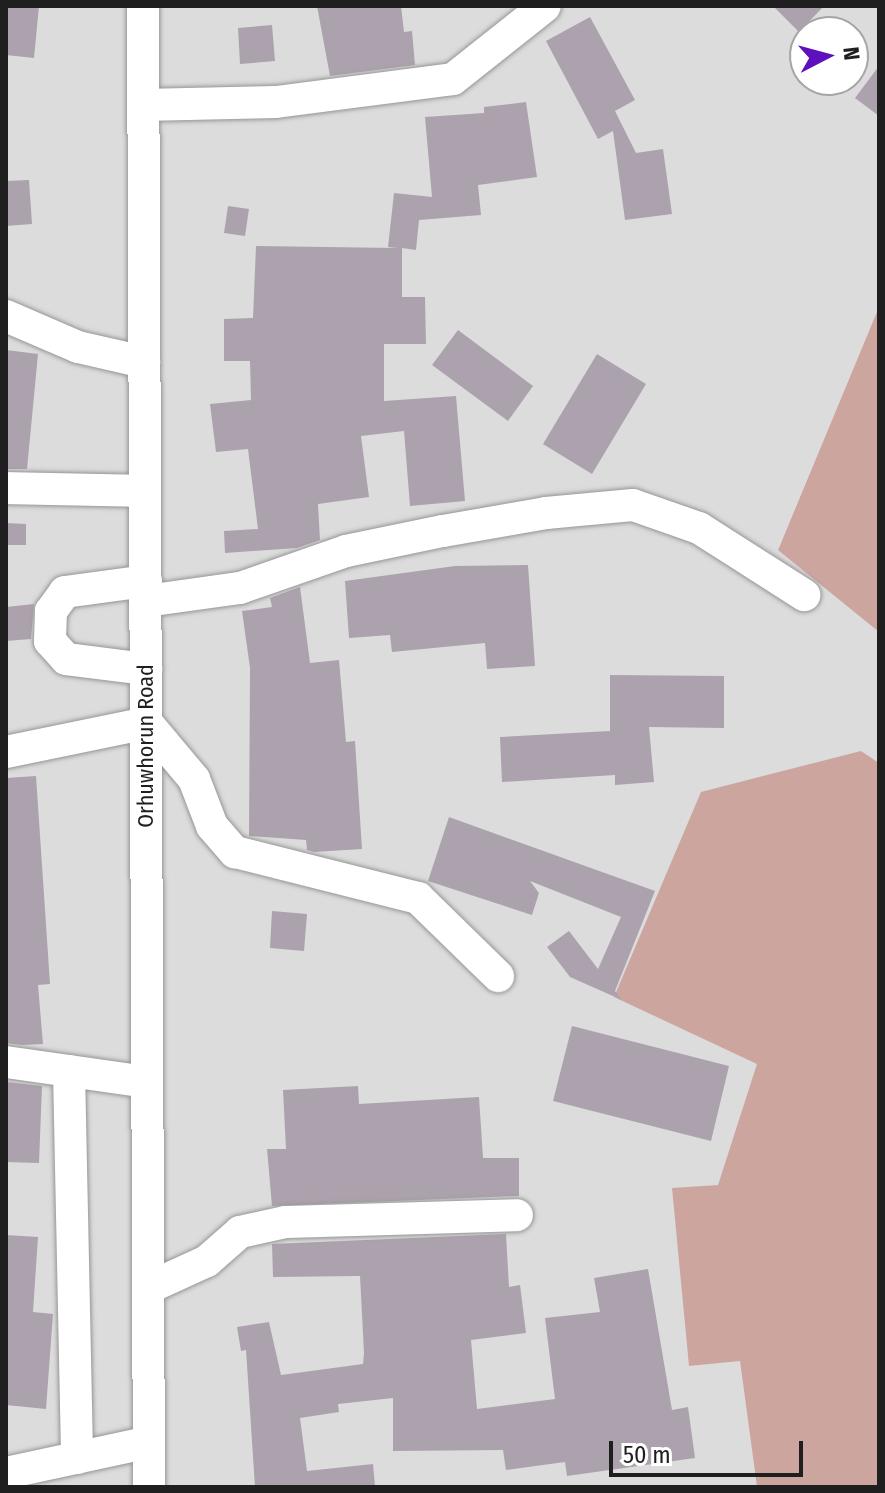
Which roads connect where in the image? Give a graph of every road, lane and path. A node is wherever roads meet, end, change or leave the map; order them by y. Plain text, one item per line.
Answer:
1 (143, 6) edge
2 (545, 6) edge
3 (143, 105) junction
4 (6, 316) edge
5 (144, 362) junction
6 (6, 488) edge
7 (145, 491) junction
8 (146, 591) junction
9 (804, 595) dead end
10 (146, 669) junction
11 (147, 723) junction
12 (6, 752) edge
13 (498, 976) dead end
14 (6, 1062) edge
15 (69, 1071) junction
16 (147, 1082) junction
17 (517, 1215) dead end
18 (148, 1288) junction
19 (149, 1442) junction
20 (77, 1458) junction
21 (6, 1473) edge
22 (149, 1487) edge

1 - 3 street, Orhuwhorun Road
2 - 3 street
3 - 5 street, Orhuwhorun Road
4 - 5 street
5 - 7 street, Orhuwhorun Road
6 - 7 street
7 - 8 street, Orhuwhorun Road
8 - 9 street
8 - 10 street, Orhuwhorun Road
8 - 10 street
10 - 11 street, Orhuwhorun Road
11 - 12 street
11 - 13 street
11 - 16 street, Orhuwhorun Road
14 - 15 street
15 - 16 street
15 - 20 street
16 - 18 street, Orhuwhorun Road
17 - 18 street
18 - 19 street, Orhuwhorun Road
19 - 20 street
19 - 22 street, Orhuwhorun Road
20 - 21 street

